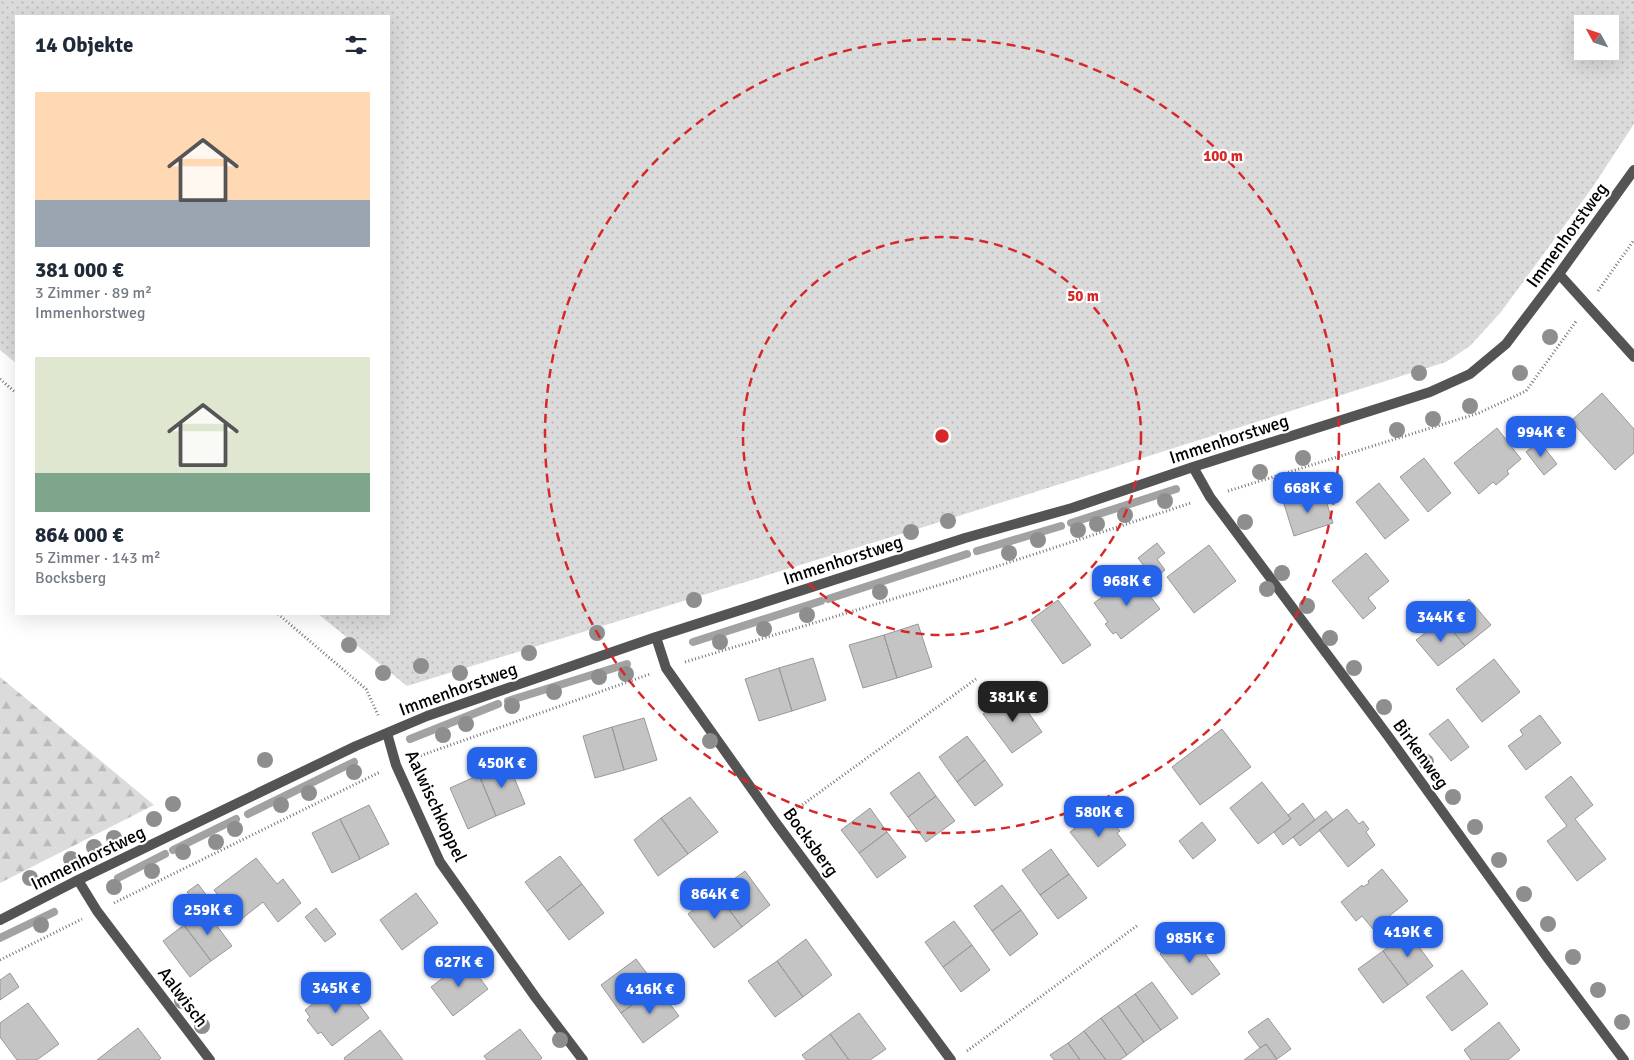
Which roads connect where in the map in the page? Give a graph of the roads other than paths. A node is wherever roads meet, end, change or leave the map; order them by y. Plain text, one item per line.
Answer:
1 (1634, 170) edge
2 (1559, 274) junction
3 (1634, 357) edge
4 (1192, 467) junction
5 (656, 637) junction
6 (387, 733) junction
7 (78, 880) junction
8 (0, 920) edge
9 (210, 1060) edge
10 (583, 1060) edge
11 (951, 1060) edge
12 (1624, 1060) edge

1 - 2 street, Immenhorstweg
2 - 3 street
2 - 4 street, Immenhorstweg
4 - 5 street, Immenhorstweg
4 - 12 street, Birkenweg
5 - 6 street, Immenhorstweg
5 - 11 street, Bocksberg
6 - 7 street, Immenhorstweg
6 - 10 street, Aalwischkoppel
7 - 8 street, Immenhorstweg
7 - 9 street, Aalwisch

